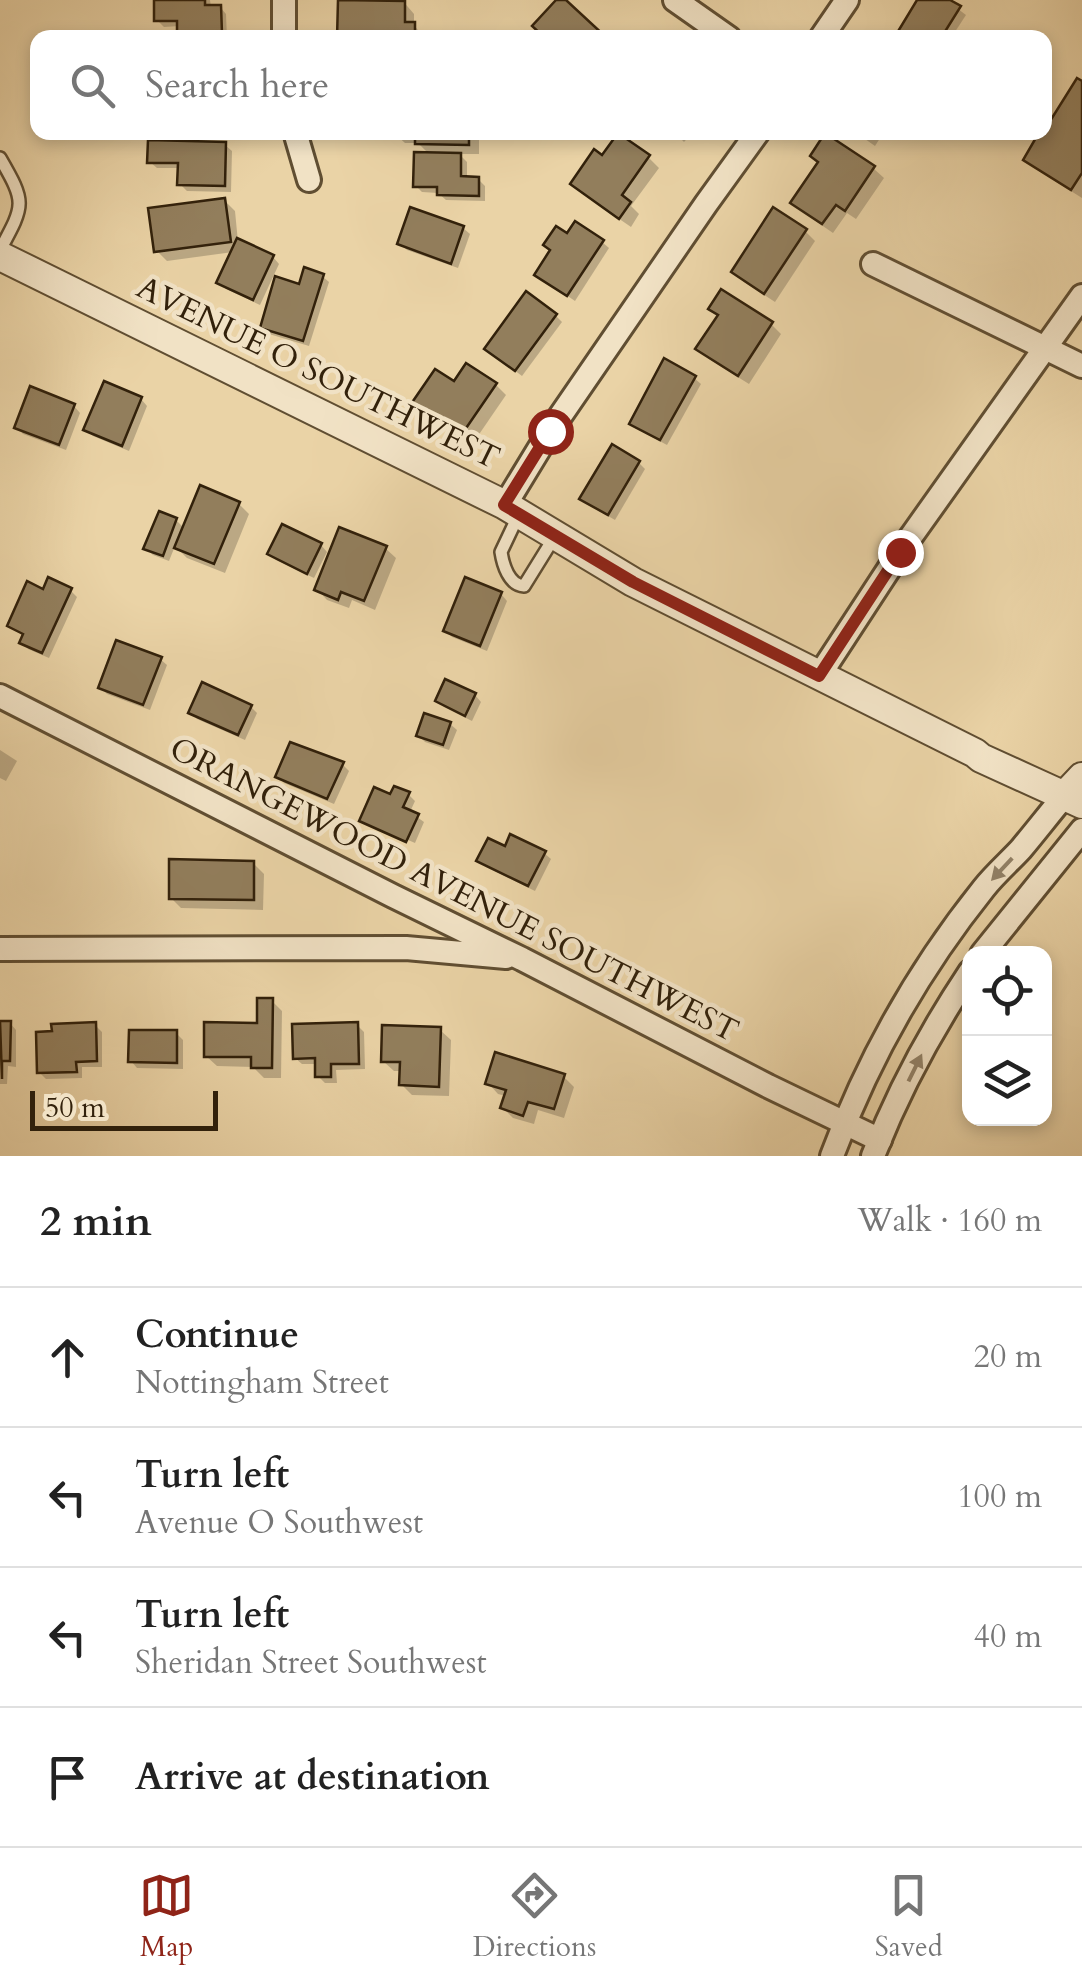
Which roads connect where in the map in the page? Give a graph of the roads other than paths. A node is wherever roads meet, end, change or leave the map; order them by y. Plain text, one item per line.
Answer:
1 (284, 0) edge
2 (675, 0) edge
3 (847, 0) edge
4 (284, 30) edge
5 (718, 30) edge
6 (826, 30) edge
7 (297, 140) edge
8 (752, 140) edge
9 (0, 158) edge
10 (309, 180) dead end
11 (0, 253) edge
12 (874, 264) dead end
13 (1082, 296) edge
14 (1045, 348) junction
15 (1082, 366) edge
16 (512, 510) junction
17 (555, 536) junction
18 (819, 676) junction
19 (0, 696) edge
20 (1076, 792) edge
21 (1082, 830) edge
22 (988, 946) edge
23 (0, 950) edge
24 (522, 959) junction
25 (962, 984) edge
26 (845, 1122) junction
27 (877, 1148) edge
28 (832, 1156) edge

1 - 4 street
2 - 5 street
3 - 6 street
7 - 10 street
8 - 16 street
9 - 11 lane
11 - 16 street, AVENUE O SOUTHWEST
12 - 14 street
13 - 14 street
14 - 15 street
14 - 18 street
16 - 17 street, AVENUE O SOUTHWEST
16 - 17 lane
17 - 18 street, AVENUE O SOUTHWEST
18 - 20 street, AVENUE O SOUTHWEST
19 - 24 street, ORANGEWOOD AVENUE SOUTHWEST
20 -> 26 street
21 - 22 street
23 - 24 street
24 - 26 street, ORANGEWOOD AVENUE SOUTHWEST
27 -> 25 street
26 - 27 street, ORANGEWOOD AVENUE SOUTHWEST
26 - 28 street

